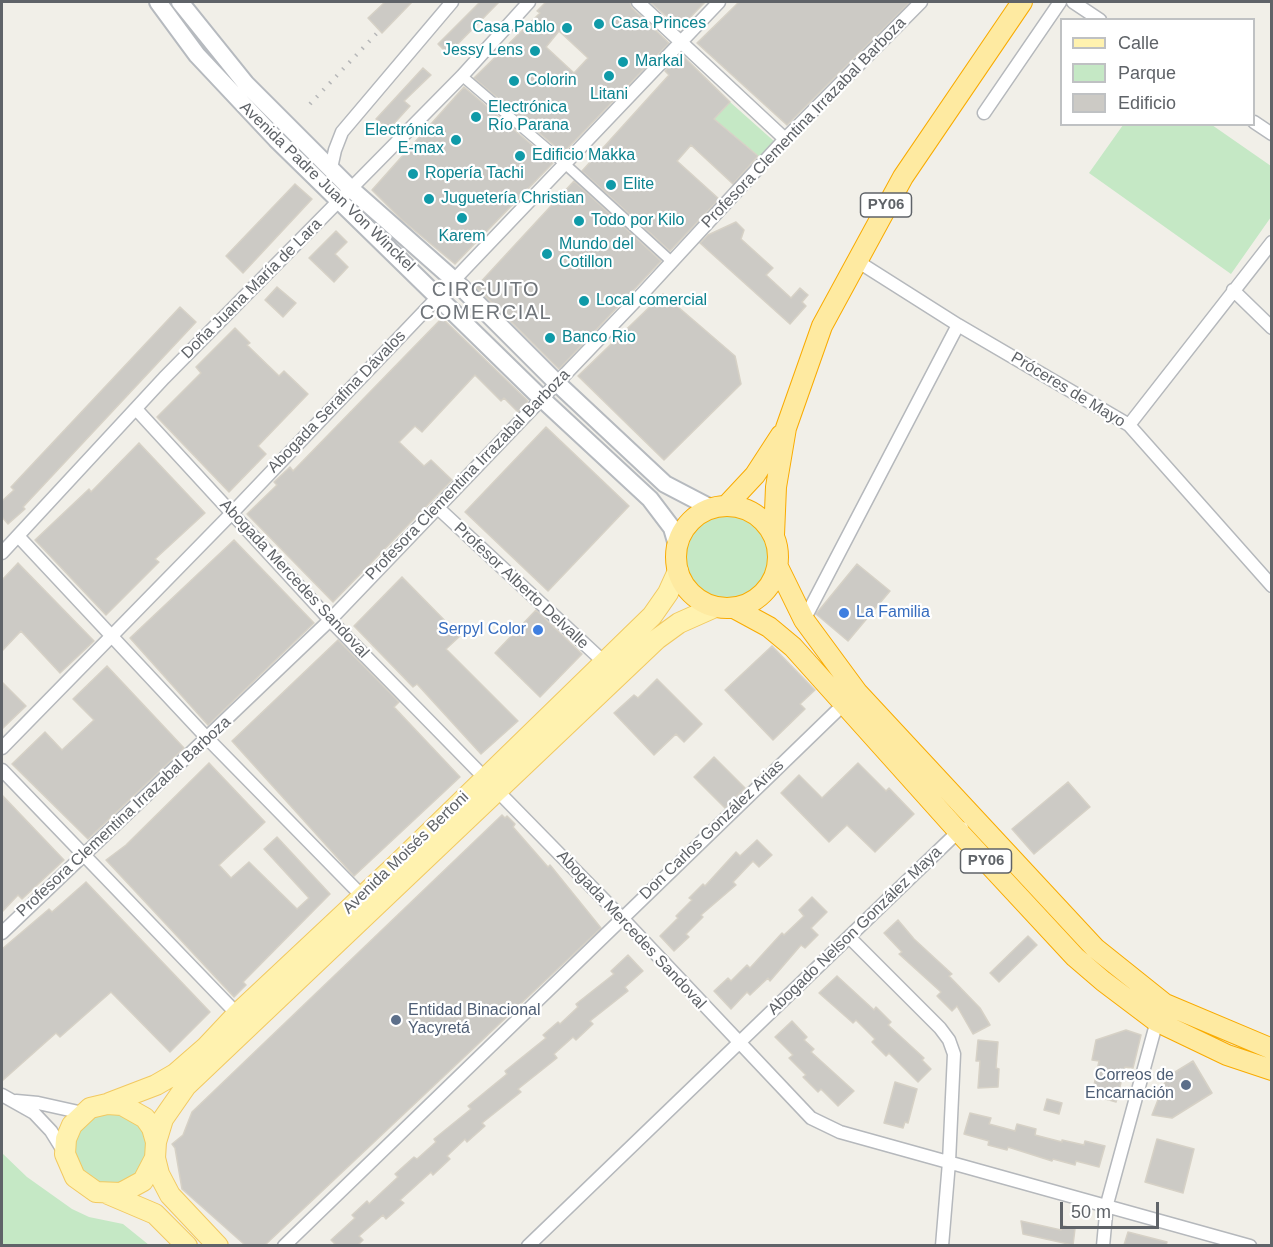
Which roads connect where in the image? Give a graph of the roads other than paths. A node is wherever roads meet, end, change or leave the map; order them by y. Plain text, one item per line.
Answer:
1 (158, 2) edge
2 (180, 2) edge
3 (452, 2) edge
4 (529, 2) edge
5 (638, 2) edge
6 (719, 2) edge
7 (921, 2) edge
8 (1022, 2) edge
9 (1060, 2) edge
10 (1073, 2) edge
11 (1097, 18) edge
12 (681, 40) junction
13 (462, 76) junction
14 (984, 114) dead end
15 (1255, 123) edge
16 (1272, 134) edge
17 (785, 139) junction
18 (565, 164) junction
19 (332, 168) junction
20 (345, 195) junction
21 (1272, 242) edge
22 (856, 261) junction
23 (672, 262) junction
24 (454, 280) junction
25 (1233, 290) junction
26 (439, 296) junction
27 (958, 325) junction
28 (1272, 328) edge
29 (556, 382) junction
30 (541, 398) junction
31 (136, 409) junction
32 (1129, 424) junction
33 (786, 428) junction
34 (719, 507) junction
35 (438, 508) junction
36 (232, 513) junction
37 (774, 534) junction
38 (18, 536) junction
39 (677, 545) junction
40 (2, 553) edge
41 (778, 567) junction
42 (678, 571) junction
43 (1272, 586) edge
44 (724, 607) junction
45 (330, 620) junction
46 (804, 620) junction
47 (112, 636) junction
48 (605, 663) junction
49 (850, 698) junction
50 (207, 738) junction
51 (2, 748) edge
52 (2, 770) edge
53 (492, 784) junction
54 (965, 825) junction
55 (83, 854) junction
56 (369, 903) junction
57 (621, 917) junction
58 (2, 933) edge
59 (849, 936) junction
60 (1165, 1004) junction
61 (244, 1021) junction
62 (1156, 1021) junction
63 (739, 1044) junction
64 (1272, 1049) edge
65 (1272, 1070) edge
66 (2, 1095) edge
67 (15, 1101) junction
68 (107, 1104) junction
69 (83, 1113) junction
70 (156, 1150) junction
71 (65, 1154) junction
72 (949, 1162) junction
73 (108, 1194) junction
74 (1107, 1204) junction
75 (187, 1245) edge
76 (218, 1245) edge
77 (284, 1245) edge
78 (528, 1245) edge
79 (942, 1245) edge
80 (1103, 1245) edge
81 (1250, 1245) edge

1 - 20 main road, Avenida Padre Juan Von Winckel
2 - 19 main road, Avenida Padre Juan Von Winckel
3 - 19 street
4 - 13 street, Doña Juana María de Lara
5 - 12 street
6 - 12 street, Abogada Serafina Dávalos
7 - 17 street, Profesora Clementina Irrazabal Barboza
8 - 22 highway, PY06
9 - 14 street
10 - 11 street
12 - 17 street
12 - 18 street, Abogada Serafina Dávalos
13 - 18 street
13 - 20 street, Doña Juana María de Lara
15 - 16 street
17 - 23 street, Profesora Clementina Irrazabal Barboza
18 - 23 street
18 - 24 street, Abogada Serafina Dávalos
19 - 20 main road, Avenida Padre Juan Von Winckel
20 - 24 main road, Avenida Padre Juan Von Winckel
20 - 26 main road, Avenida Padre Juan Von Winckel
20 - 31 street, Doña Juana María de Lara
21 - 25 street
22 - 27 street, Próceres de Mayo
22 - 33 highway, PY06
23 - 29 street, Profesora Clementina Irrazabal Barboza
24 - 26 street, Abogada Serafina Dávalos
24 - 29 main road, Avenida Padre Juan Von Winckel
25 - 28 street
25 - 32 street
26 - 30 main road, Avenida Padre Juan Von Winckel
26 - 36 street, Abogada Serafina Dávalos
27 - 32 street, Próceres de Mayo
27 - 46 street
29 - 30 street, Profesora Clementina Irrazabal Barboza
29 - 34 main road, Avenida Padre Juan Von Winckel
30 - 35 street, Profesora Clementina Irrazabal Barboza
30 - 39 main road, Avenida Padre Juan Von Winckel
31 - 36 street, Abogada Mercedes Sandoval
31 - 38 street, Doña Juana María de Lara
32 - 43 street, Próceres de Mayo
33 - 34 highway, PY06
33 - 37 highway, PY06
34 - 37 highway
34 - 39 highway, PY06
35 - 45 street, Profesora Clementina Irrazabal Barboza
35 - 48 street, Profesor Alberto Delvalle
36 - 45 street, Abogada Mercedes Sandoval
36 - 47 street, Abogada Serafina Dávalos
37 - 41 highway, PY06
38 - 40 street, Doña Juana María de Lara
38 - 47 street
39 - 42 highway
41 - 44 highway
41 - 46 highway, PY06
42 - 44 highway, PY06
42 - 48 main road, Avenida Moisés Bertoni
44 - 49 highway, PY06
44 - 53 main road, Avenida Moisés Bertoni
45 - 50 street, Profesora Clementina Irrazabal Barboza
45 - 53 street, Abogada Mercedes Sandoval
46 - 49 highway, PY06
47 - 50 street
47 - 51 street, Abogada Serafina Dávalos
48 - 53 main road, Avenida Moisés Bertoni
49 - 54 highway, PY06
49 - 57 street, Don Carlos González Arias
50 - 55 street, Profesora Clementina Irrazabal Barboza
50 - 56 street
52 - 55 street
53 - 56 main road, Avenida Moisés Bertoni
53 - 57 street, Abogada Mercedes Sandoval
54 - 59 street, Abogado Nelson González Maya
54 - 60 highway, PY06
54 - 62 highway, PY06
55 - 58 street, Profesora Clementina Irrazabal Barboza
55 - 61 street
56 - 61 main road, Avenida Moisés Bertoni
57 - 63 street, Abogada Mercedes Sandoval
57 - 77 street, Don Carlos González Arias
59 - 63 street, Abogado Nelson González Maya
59 - 72 street
60 - 62 street
60 - 64 highway, PY06
61 - 68 main road, Avenida Moisés Bertoni
61 - 70 main road, Avenida Moisés Bertoni
62 - 65 highway, PY06
62 - 74 street
63 - 72 street, Abogada Mercedes Sandoval
63 - 78 street, Abogado Nelson González Maya
66 - 67 street
67 - 69 street
67 - 71 street
68 - 69 main road, Avenida Moisés Bertoni
68 - 70 main road
69 - 71 main road
70 - 73 main road, Avenida Moisés Bertoni
70 - 76 main road
71 - 73 main road
72 - 74 street, Abogada Mercedes Sandoval
72 - 79 street
73 - 75 main road
74 - 80 street
74 - 81 street, Abogada Mercedes Sandoval

